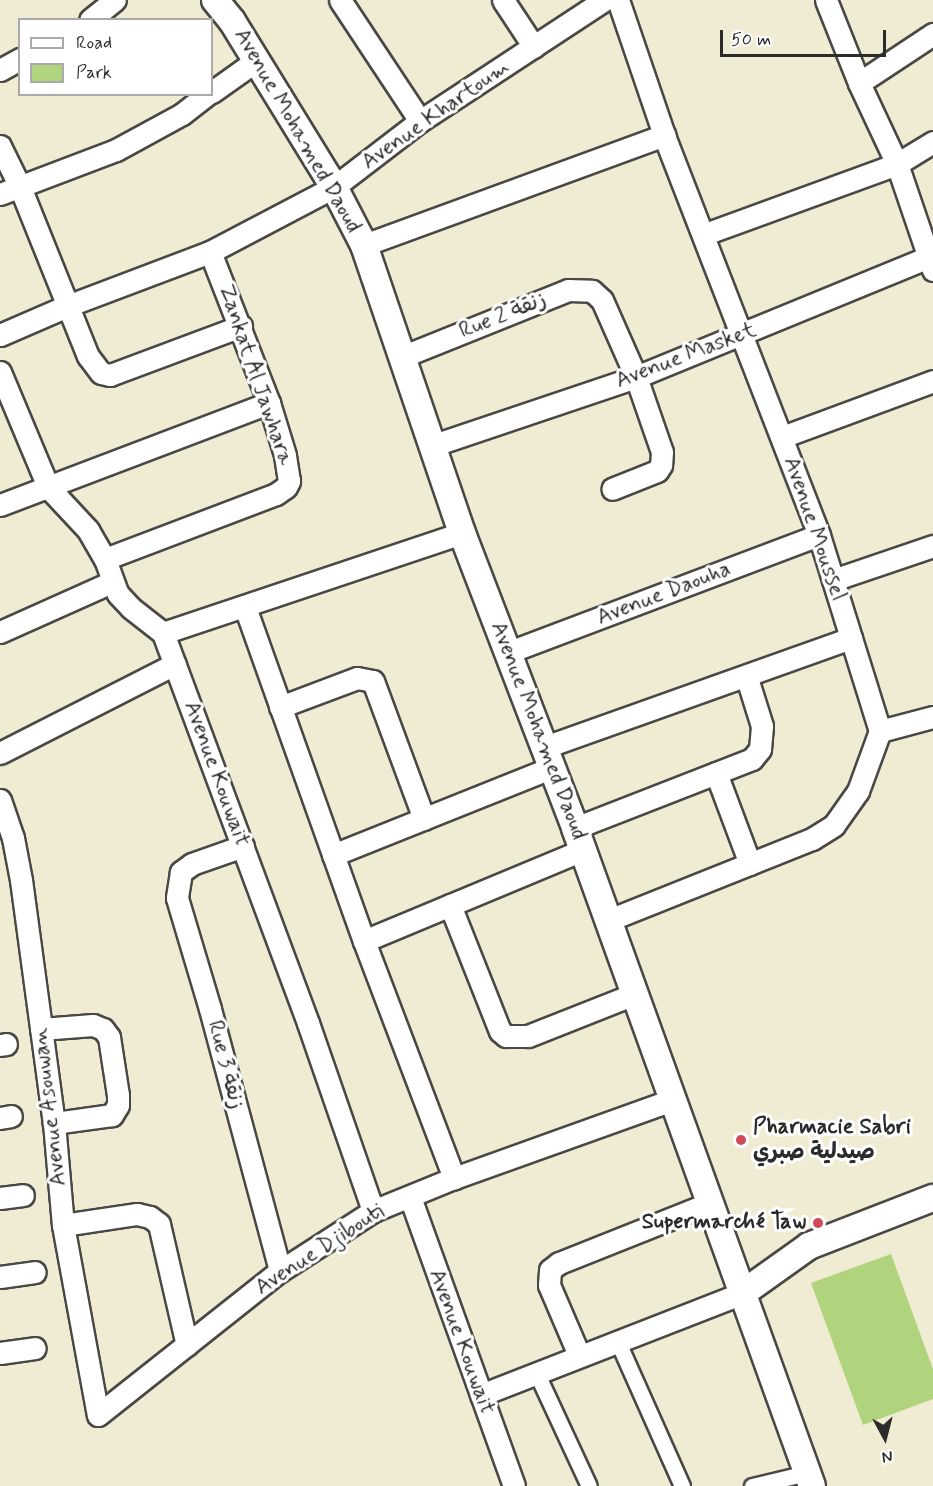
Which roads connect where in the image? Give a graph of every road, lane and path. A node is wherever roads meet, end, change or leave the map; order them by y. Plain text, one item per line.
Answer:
1 (115, 0) edge
2 (214, 0) edge
3 (340, 0) edge
4 (503, 0) edge
5 (604, 0) edge
6 (618, 0) edge
7 (826, 0) edge
8 (92, 18) edge
9 (933, 34) edge
10 (534, 47) junction
11 (18, 60) edge
12 (256, 60) junction
13 (0, 70) edge
14 (859, 83) junction
15 (213, 91) edge
16 (206, 96) edge
17 (420, 121) junction
18 (664, 135) junction
19 (933, 142) edge
20 (0, 146) edge
21 (897, 164) junction
22 (334, 187) junction
23 (10, 190) edge
24 (705, 234) junction
25 (364, 245) junction
26 (210, 252) junction
27 (932, 261) edge
28 (67, 306) junction
29 (241, 326) junction
30 (0, 335) edge
31 (740, 336) junction
32 (404, 356) junction
33 (0, 372) edge
34 (636, 377) junction
35 (933, 381) edge
36 (269, 403) junction
37 (782, 437) junction
38 (434, 445) junction
39 (48, 487) junction
40 (612, 489) dead end
41 (0, 505) edge
42 (462, 533) junction
43 (819, 536) junction
44 (933, 546) edge
45 (105, 559) junction
46 (832, 580) junction
47 (112, 582) junction
48 (244, 608) junction
49 (0, 632) edge
50 (163, 633) junction
51 (851, 638) junction
52 (509, 652) junction
53 (175, 664) junction
54 (746, 675) junction
55 (280, 707) junction
56 (933, 717) edge
57 (880, 731) junction
58 (0, 753) edge
59 (549, 757) junction
60 (716, 773) junction
61 (0, 800) edge
62 (424, 819) junction
63 (579, 839) junction
64 (243, 846) junction
65 (333, 855) junction
66 (750, 864) junction
67 (450, 905) junction
68 (609, 920) junction
69 (364, 941) junction
70 (634, 994) junction
71 (41, 1029) junction
72 (672, 1100) junction
73 (54, 1123) junction
74 (454, 1178) junction
75 (23, 1196) dead end
76 (410, 1197) junction
77 (0, 1198) edge
78 (933, 1198) edge
79 (710, 1203) junction
80 (373, 1211) junction
81 (63, 1225) junction
82 (280, 1271) junction
83 (35, 1272) dead end
84 (0, 1277) edge
85 (743, 1293) junction
86 (617, 1340) junction
87 (187, 1345) junction
88 (35, 1348) dead end
89 (0, 1353) edge
90 (579, 1355) junction
91 (537, 1374) junction
92 (481, 1395) junction
93 (98, 1415) joint
94 (810, 1479) edge
95 (514, 1486) edge
96 (589, 1486) edge
97 (682, 1486) edge
98 (752, 1486) edge

1 - 8 street
2 - 12 street, Avenue Mohamed Daoud
3 - 17 street
4 - 10 street
5 - 10 street, Avenue Khartoum
6 - 18 street, Avenue Moussel
7 - 14 street
9 - 14 street
10 - 17 street, Avenue Khartoum
11 - 13 street
12 - 15 street
12 - 22 street, Avenue Mohamed Daoud
14 - 21 street
16 - 23 street
17 - 22 street, Avenue Khartoum
18 - 24 street, Avenue Moussel
18 - 25 street
19 - 21 street
20 - 23 street
21 - 24 street
21 - 27 street
22 - 25 street, Avenue Mohamed Daoud
22 - 26 street, Avenue Khartoum
23 - 28 street
24 - 31 street, Avenue Moussel
25 - 32 street, Avenue Mohamed Daoud
26 - 28 street, Avenue Khartoum
26 - 29 street, Zankat Al Jawhara
27 - 31 street, Avenue Masket
28 - 29 street
28 - 30 street, Avenue Khartoum
29 - 36 street, Zankat Al Jawhara
31 - 34 street, Avenue Masket
31 - 37 street, Avenue Moussel
32 - 34 street, Rue 2 زنقة
32 - 38 street, Avenue Mohamed Daoud
33 - 39 street, Avenue Kouwait
34 - 38 street, Avenue Masket
34 - 40 street
35 - 37 street
36 - 39 street
36 - 45 street, Zankat Al Jawhara
37 - 43 street, Avenue Moussel
38 - 42 street, Avenue Mohamed Daoud
39 - 41 street
39 - 45 street, Avenue Kouwait
42 - 48 street
42 - 52 street, Avenue Mohamed Daoud
43 - 46 street, Avenue Moussel
43 - 52 street, Avenue Daouha
44 - 46 street
45 - 47 street, Avenue Kouwait
46 - 51 street, Avenue Moussel
47 - 49 street
47 - 50 street, Avenue Kouwait
48 - 50 street
48 - 55 street
50 - 53 street, Avenue Kouwait
51 - 54 street
51 - 57 street, Avenue Moussel
52 - 59 street, Avenue Mohamed Daoud
53 - 58 street
53 - 64 street, Avenue Kouwait
54 - 59 street
54 - 60 street
55 - 62 street
55 - 65 street
56 - 57 street
57 - 66 street
59 - 62 street
59 - 63 street, Avenue Mohamed Daoud
60 - 63 street
60 - 66 street
61 - 71 street, Avenue Asouwan
62 - 65 street
63 - 67 street
63 - 68 street, Avenue Mohamed Daoud
64 - 80 street, Avenue Kouwait
64 - 82 street, Rue 3 زنقة
65 - 69 street
66 - 68 street
67 - 69 street
67 - 70 street
68 - 70 street, Avenue Mohamed Daoud
69 - 74 street
70 - 72 street, Avenue Mohamed Daoud
71 - 73 street, Avenue Asouwan
71 - 73 street
72 - 74 street, Avenue Djibouti
72 - 79 street, Avenue Mohamed Daoud
73 - 81 street, Avenue Asouwan
74 - 76 street, Avenue Djibouti
75 - 77 street
76 - 80 street, Avenue Djibouti
76 - 92 street, Avenue Kouwait
78 - 85 street
79 - 85 street, Avenue Mohamed Daoud
79 - 90 street
80 - 82 street, Avenue Djibouti
81 - 87 street
81 - 93 street, Avenue Asouwan
82 - 87 street, Avenue Djibouti
83 - 84 street
85 - 86 street
85 - 94 street, Avenue Mohamed Daoud
86 - 90 street
86 - 97 street
87 - 93 street, Avenue Djibouti
88 - 89 street
90 - 91 street
91 - 92 street
91 - 96 street
92 - 95 street, Avenue Kouwait
94 - 98 street

